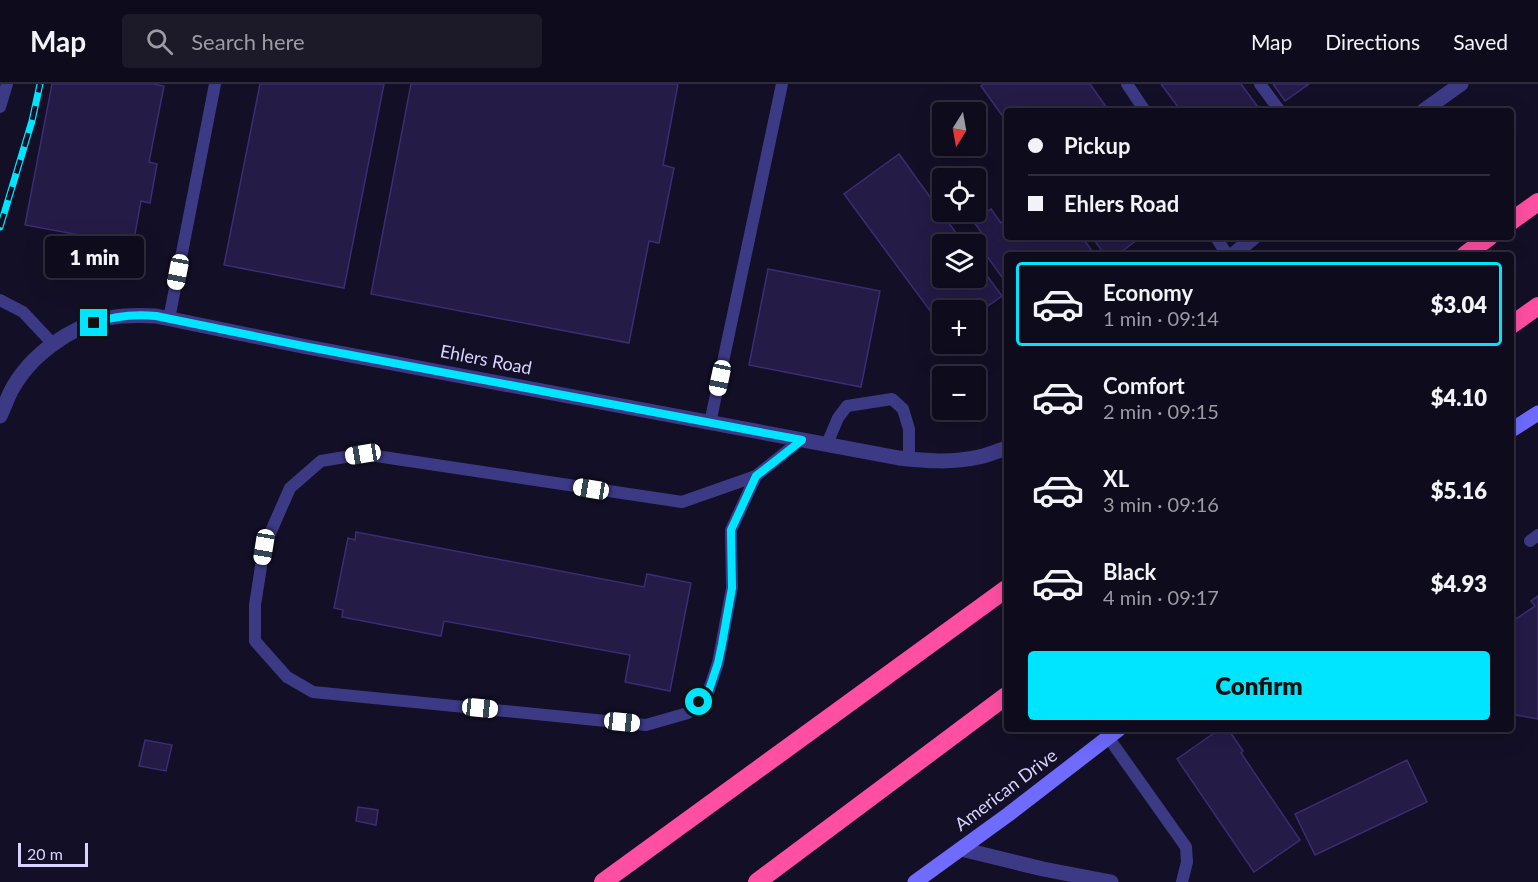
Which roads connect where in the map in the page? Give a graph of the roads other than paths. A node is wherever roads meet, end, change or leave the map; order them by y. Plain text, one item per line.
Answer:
1 (7, 84) edge
2 (215, 84) edge
3 (782, 84) edge
4 (1127, 84) edge
5 (1260, 84) edge
6 (1461, 84) edge
7 (0, 107) edge
8 (1143, 108) edge
9 (1278, 108) edge
10 (1427, 108) edge
11 (1538, 202) edge
12 (1514, 219) edge
13 (1250, 240) edge
14 (1486, 240) edge
15 (1236, 252) edge
16 (1469, 252) edge
17 (0, 300) edge
18 (1538, 306) edge
19 (169, 319) junction
20 (1514, 323) edge
21 (53, 344) junction
22 (1538, 413) edge
23 (0, 416) edge
24 (710, 423) junction
25 (1514, 428) edge
26 (802, 440) junction
27 (827, 444) junction
28 (1004, 449) edge
29 (909, 459) junction
30 (756, 476) junction
31 (1004, 589) edge
32 (1004, 697) edge
33 (1114, 733) edge
34 (961, 849) junction
35 (603, 882) edge
36 (757, 882) edge
37 (915, 882) edge
38 (1111, 882) edge
39 (1182, 882) edge

1 - 7 lane
2 - 19 lane
3 - 24 lane
4 - 8 lane
5 - 9 lane
6 - 10 street
11 - 12 highway
13 - 15 street
14 - 16 highway
17 - 21 lane
18 - 20 highway
19 - 21 street, Ehlers Road
19 - 24 street, Ehlers Road
21 - 23 street, Ehlers Road
22 - 25 street
24 - 26 street, Ehlers Road
26 - 27 street, Ehlers Road
26 - 30 lane
27 - 29 street, Ehlers Road
27 - 29 lane
28 - 29 street, Ehlers Road
30 - 30 lane
31 - 35 highway
32 - 36 highway
33 - 34 street, American Drive
33 - 39 lane
34 - 37 street, American Drive
34 - 38 street

